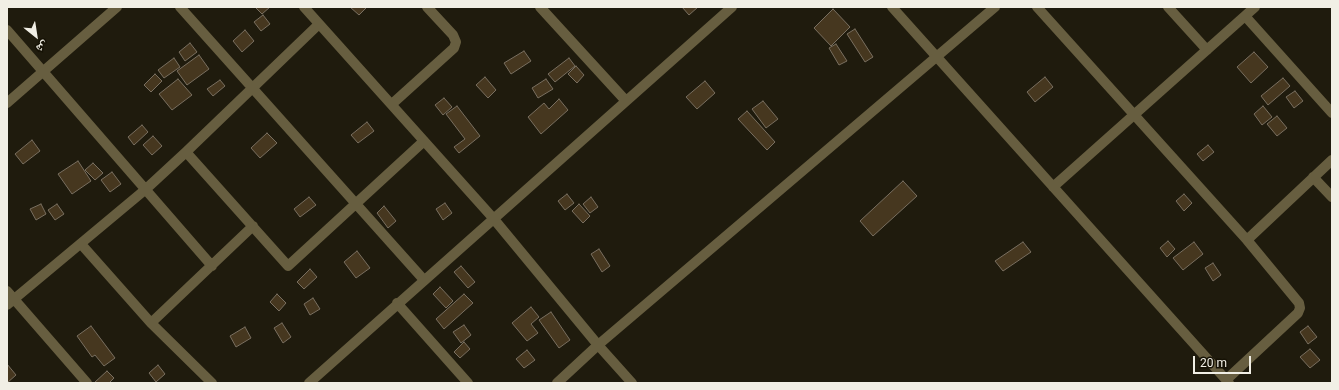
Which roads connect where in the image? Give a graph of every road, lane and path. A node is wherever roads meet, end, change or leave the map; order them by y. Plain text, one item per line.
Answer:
1 (116, 7) edge
2 (180, 7) edge
3 (304, 7) edge
4 (428, 7) edge
5 (540, 7) edge
6 (732, 7) edge
7 (892, 7) edge
8 (995, 7) edge
9 (1037, 7) edge
10 (1168, 7) edge
11 (1255, 7) edge
12 (1244, 16) junction
13 (319, 24) junction
14 (7, 30) edge
15 (1207, 50) junction
16 (937, 58) junction
17 (43, 71) junction
18 (253, 88) junction
19 (626, 101) junction
20 (7, 102) edge
21 (392, 104) junction
22 (1332, 113) edge
23 (1134, 115) junction
24 (424, 141) junction
25 (186, 152) junction
26 (1332, 160) edge
27 (1313, 177) junction
28 (1053, 187) junction
29 (146, 189) junction
30 (1332, 197) edge
31 (355, 204) junction
32 (493, 218) junction
33 (253, 226) junction
34 (1247, 240) junction
35 (81, 244) junction
36 (212, 266) junction
37 (424, 280) junction
38 (9, 298) edge
39 (397, 304) junction
40 (151, 323) junction
41 (598, 344) junction
42 (1227, 381) edge
43 (87, 383) edge
44 (212, 383) edge
45 (309, 383) edge
46 (468, 383) edge
47 (557, 383) edge
48 (632, 383) edge

1 - 17 street
2 - 18 street
3 - 13 street
4 - 21 street
5 - 19 street
6 - 19 street
7 - 16 street
8 - 16 street
9 - 23 street
10 - 15 street
11 - 12 street
12 - 15 street
12 - 22 street
13 - 18 street
13 - 21 street
14 - 17 street
15 - 23 street
16 - 28 street
16 - 41 street
17 - 20 street
17 - 29 street
18 - 25 street
18 - 31 street
19 - 32 street
21 - 24 street
23 - 28 street
23 - 34 street
24 - 31 street
24 - 32 street
25 - 29 street
25 - 33 street
26 - 27 street
27 - 30 street
27 - 34 street
28 - 42 street
29 - 35 street
29 - 36 street
31 - 33 street
31 - 37 street
32 - 37 street
32 - 41 street
33 - 36 street
34 - 42 street
35 - 38 street
35 - 40 street
36 - 40 street
37 - 39 street
38 - 43 street
39 - 45 street
39 - 46 street
40 - 44 street
41 - 47 street
41 - 48 street

